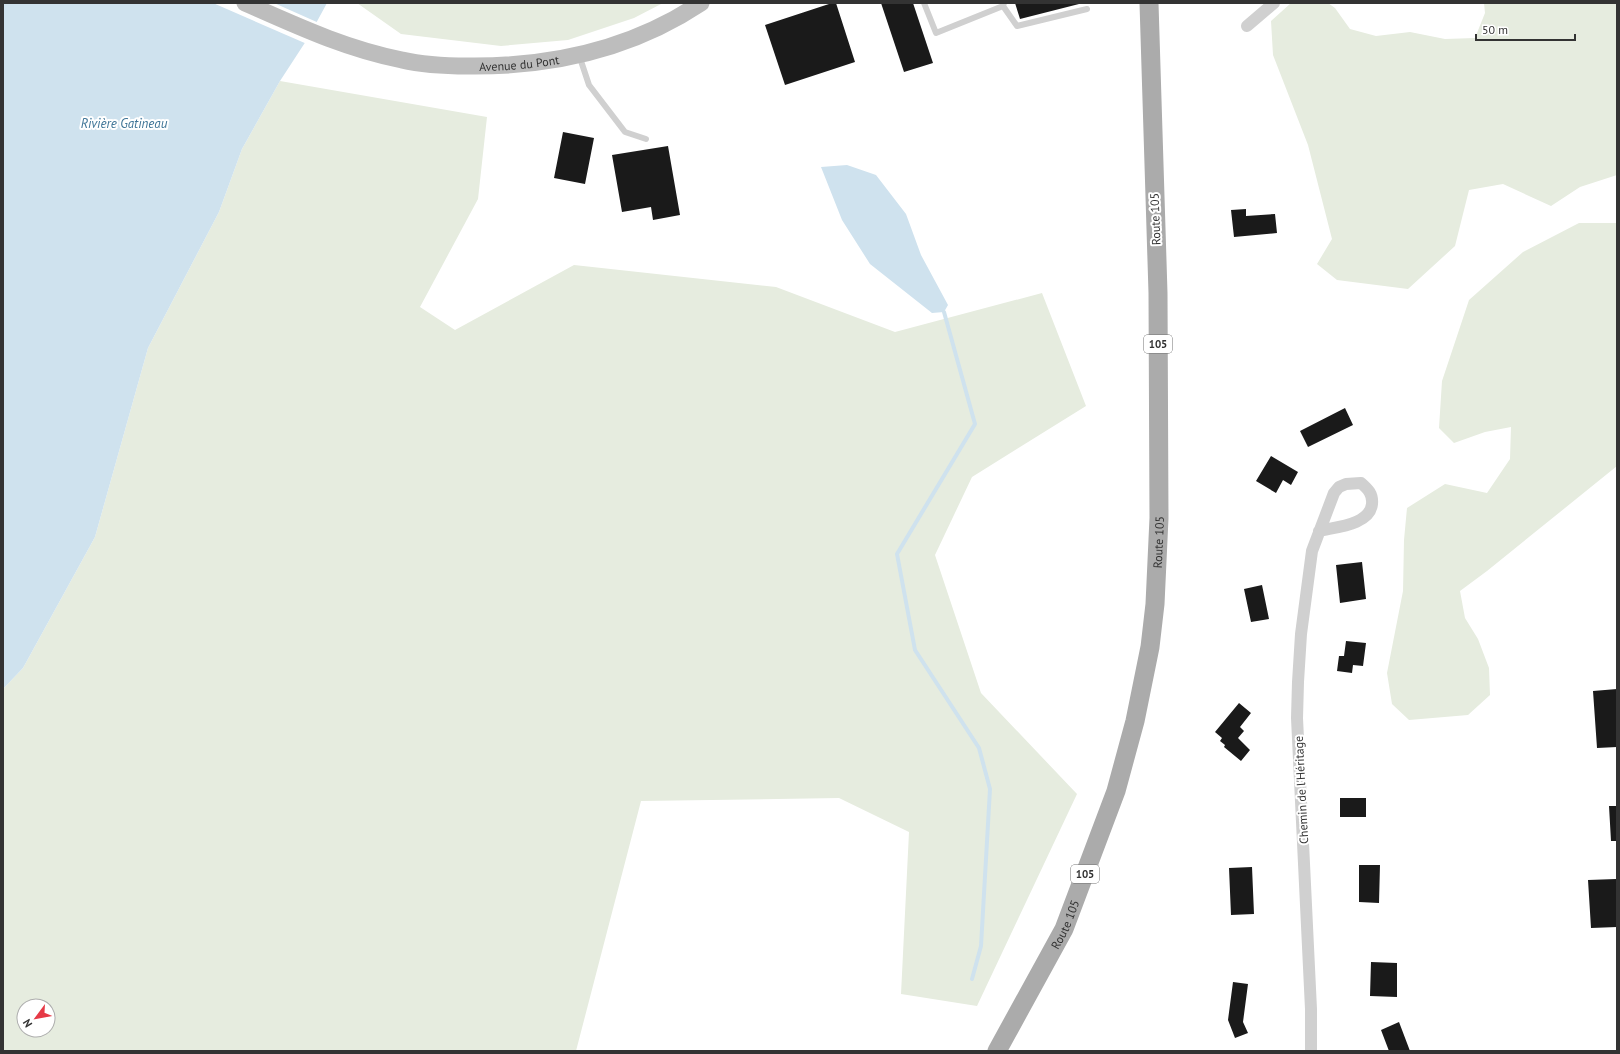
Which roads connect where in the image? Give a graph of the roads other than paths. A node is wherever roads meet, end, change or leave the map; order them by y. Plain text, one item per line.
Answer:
1 (245, 3) edge
2 (701, 3) edge
3 (924, 3) edge
4 (1149, 3) edge
5 (1274, 3) edge
6 (1004, 5) edge
7 (1087, 9) dead end
8 (1247, 26) dead end
9 (579, 55) junction
10 (646, 139) dead end
11 (1319, 531) junction
12 (997, 1051) edge
13 (1310, 1051) edge

1 - 9 main road, Avenue du Pont
2 - 9 main road, Avenue du Pont
3 - 6 lane
4 - 12 main road, Route 105 / 105
5 - 8 street
6 - 7 lane
9 - 10 lane
11 - 11 street, Chemin de l'Héritage
11 - 13 street, Chemin de l'Héritage

